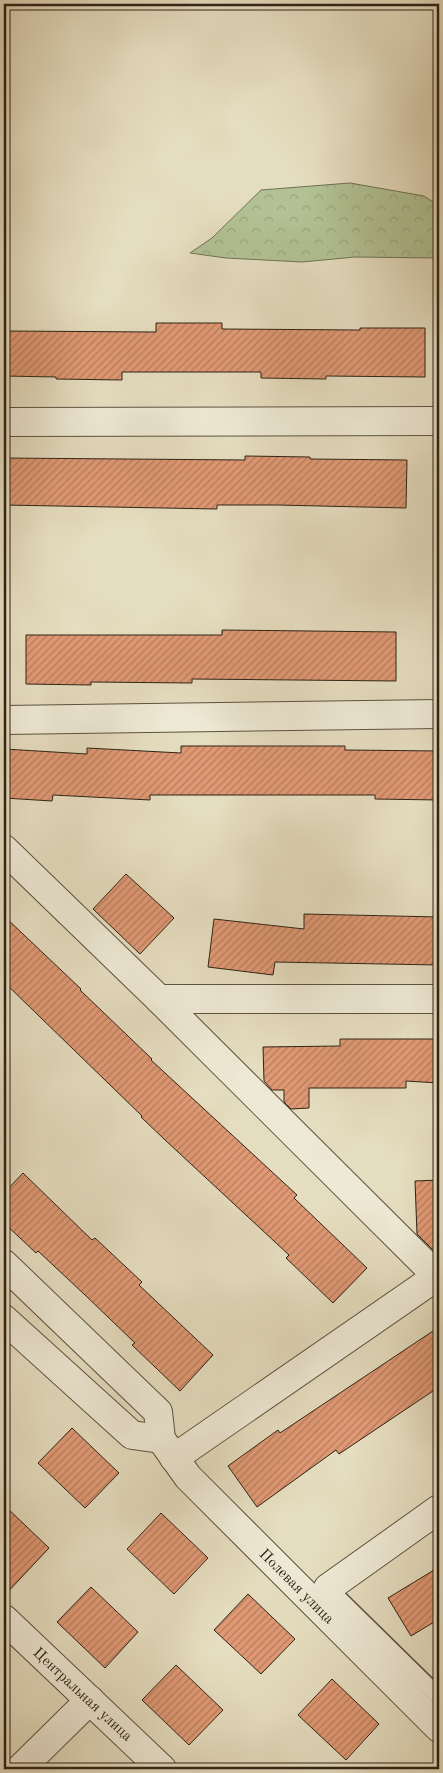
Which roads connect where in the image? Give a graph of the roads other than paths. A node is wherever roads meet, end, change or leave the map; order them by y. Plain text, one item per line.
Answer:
1 (439, 421) edge
2 (4, 422) edge
3 (439, 714) edge
4 (4, 720) edge
5 (4, 849) edge
6 (159, 998) junction
7 (439, 999) edge
8 (4, 1264) edge
9 (438, 1276) edge
10 (4, 1319) edge
11 (167, 1449) junction
12 (439, 1509) edge
13 (328, 1588) joint
14 (4, 1619) edge
15 (439, 1697) edge
16 (90, 1700) junction
17 (439, 1728) edge
18 (20, 1769) edge
19 (162, 1769) edge

1 - 2 street
3 - 4 street
5 - 6 street
6 - 7 street
6 - 9 street
8 - 11 street, Полевая улица
9 - 11 street
10 - 11 street
11 - 17 street, Полевая улица
12 - 13 street
13 - 15 lane
14 - 16 street, Центральная улица
16 - 18 street
16 - 19 street, Центральная улица

